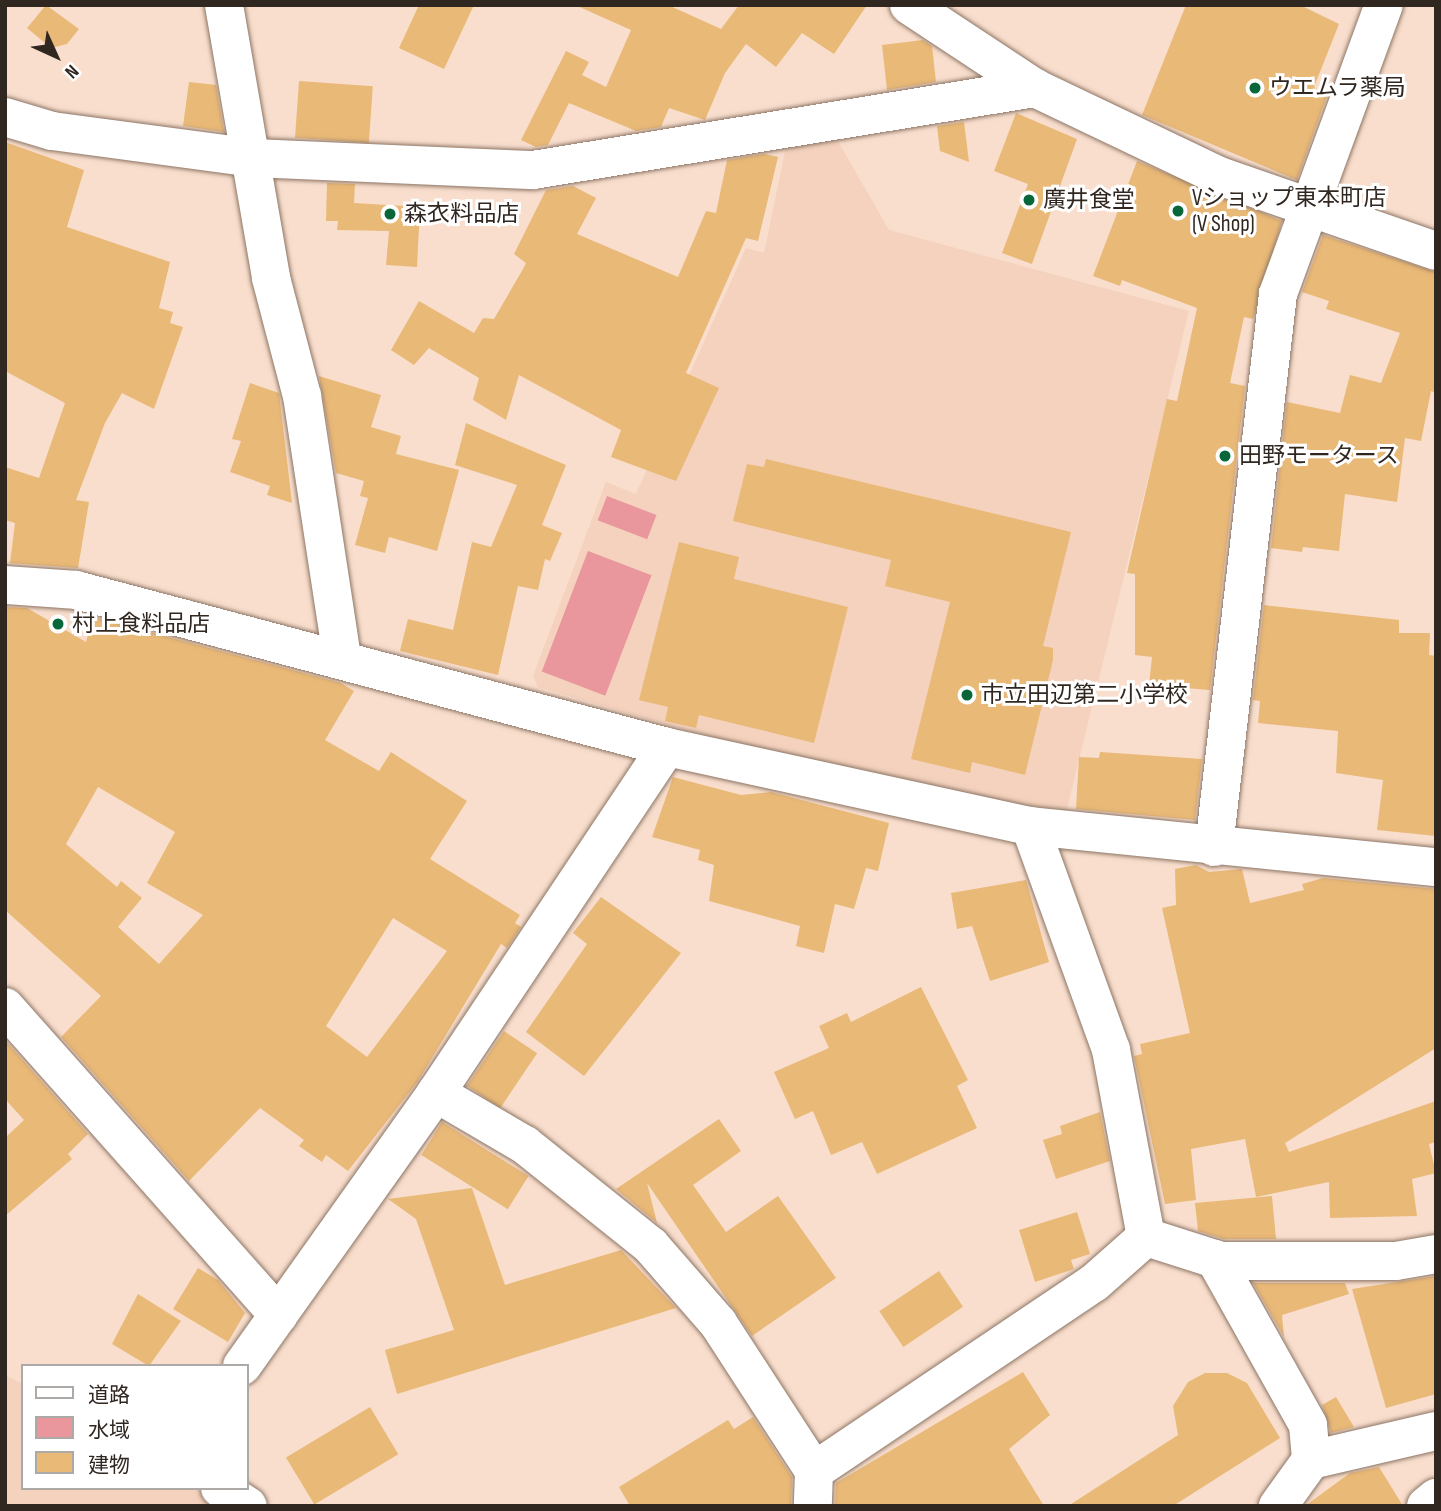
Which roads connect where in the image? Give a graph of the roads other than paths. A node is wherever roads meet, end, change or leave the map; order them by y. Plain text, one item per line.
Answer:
1 (224, 5) edge
2 (909, 5) edge
3 (1384, 5) edge
4 (1035, 88) junction
5 (5, 117) edge
6 (255, 158) junction
7 (1315, 208) junction
8 (1436, 251) edge
9 (5, 585) edge
10 (342, 656) junction
11 (667, 747) junction
12 (1030, 826) junction
13 (1214, 846) junction
14 (1436, 867) edge
15 (5, 1007) edge
16 (436, 1093) junction
17 (1146, 1237) junction
18 (1436, 1254) edge
19 (1214, 1259) junction
20 (278, 1315) junction
21 (243, 1364) edge
22 (1436, 1431) edge
23 (1311, 1460) junction
24 (813, 1489) edge
25 (222, 1490) edge
26 (1436, 1498) edge
27 (248, 1506) edge
28 (1278, 1506) edge
29 (1426, 1506) edge

1 - 6 street
2 - 4 street
3 - 7 street
4 - 6 street
4 - 7 street
5 - 6 street
6 - 10 street
7 - 8 street
7 - 13 street
9 - 10 street
10 - 11 street
11 - 12 street
11 - 16 street
12 - 13 street
12 - 17 street
13 - 14 street
15 - 20 street
16 - 20 street
16 - 24 street
17 - 19 street
17 - 24 street
18 - 19 street
19 - 23 street
20 - 21 street
22 - 23 street
23 - 28 street
25 - 27 street
26 - 29 street

